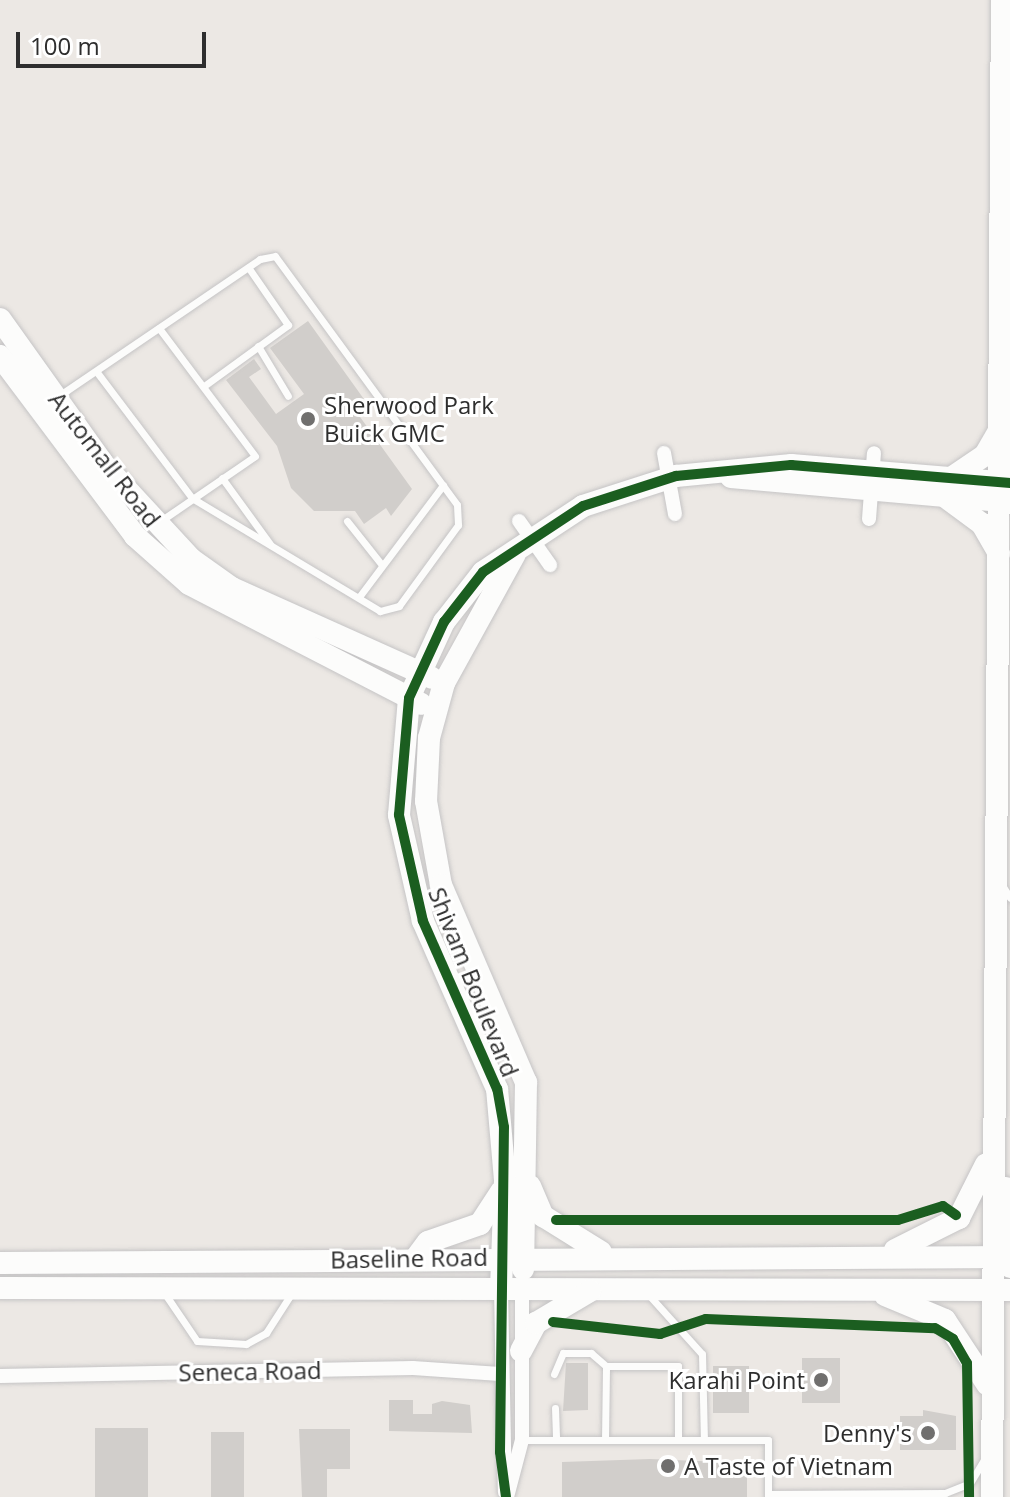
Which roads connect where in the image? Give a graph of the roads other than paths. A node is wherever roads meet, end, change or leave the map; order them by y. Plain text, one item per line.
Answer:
1 (1002, 0) edge
2 (1005, 115) edge
3 (248, 267) junction
4 (0, 319) edge
5 (159, 328) junction
6 (258, 346) junction
7 (0, 356) edge
8 (96, 371) junction
9 (204, 386) junction
10 (288, 396) dead end
11 (48, 404) junction
12 (1001, 427) junction
13 (664, 453) dead end
14 (872, 471) junction
15 (222, 478) junction
16 (670, 478) junction
17 (443, 485) junction
18 (946, 488) junction
19 (1006, 492) edge
20 (192, 498) junction
21 (675, 514) dead end
22 (869, 519) dead end
23 (347, 521) dead end
24 (519, 521) dead end
25 (154, 525) junction
26 (534, 539) junction
27 (273, 547) junction
28 (515, 554) junction
29 (1000, 557) junction
30 (382, 565) junction
31 (550, 565) dead end
32 (359, 597) junction
33 (420, 671) junction
34 (444, 683) junction
35 (409, 698) junction
36 (435, 711) junction
37 (1004, 889) edge
38 (459, 924) junction
39 (429, 935) junction
40 (994, 1077) junction
41 (993, 1140) junction
42 (516, 1178) junction
43 (512, 1256) junction
44 (610, 1257) junction
45 (874, 1257) junction
46 (415, 1259) junction
47 (1005, 1259) edge
48 (0, 1263) edge
49 (0, 1288) edge
50 (594, 1288) junction
51 (643, 1288) junction
52 (162, 1289) junction
53 (511, 1289) junction
54 (865, 1289) junction
55 (293, 1290) junction
56 (1000, 1290) edge
57 (521, 1351) junction
58 (606, 1366) junction
59 (500, 1374) junction
60 (554, 1374) dead end
61 (0, 1376) edge
62 (990, 1390) junction
63 (555, 1408) dead end
64 (522, 1440) junction
65 (556, 1440) junction
66 (605, 1440) junction
67 (678, 1440) junction
68 (704, 1440) junction
69 (992, 1445) junction
70 (945, 1493) junction
71 (768, 1495) edge
72 (507, 1497) edge
73 (953, 1497) edge
74 (992, 1497) edge

1 - 2 main road
2 - 12 main road
3 - 5 lane
3 - 6 lane
3 - 17 lane
4 - 11 main road, Automall Road
5 - 8 lane
5 - 9 lane
6 - 9 lane
6 - 10 lane
7 - 11 main road, Automall Road
8 - 11 lane
8 - 20 lane
9 - 15 lane
11 - 25 main road, Automall Road
11 - 35 main road, Automall Road
12 - 18 main road
12 - 19 main road
13 - 16 street
14 - 16 main road, Shivam Boulevard
14 - 18 main road, Shivam Boulevard
14 - 22 street
15 - 20 lane
15 - 27 lane
16 - 21 street
16 - 26 main road, Shivam Boulevard
17 - 30 lane
17 - 32 lane
18 - 19 main road, Shivam Boulevard
18 - 29 main road
19 - 29 main road
20 - 25 lane
20 - 27 lane
23 - 30 lane
24 - 26 street
25 - 33 main road, Automall Road
26 - 28 main road, Shivam Boulevard
26 - 31 street
27 - 32 lane
28 - 33 main road, Shivam Boulevard
28 - 34 main road, Shivam Boulevard
29 - 37 main road
30 - 32 lane
33 - 34 main road, Automall Road
33 - 35 main road, Shivam Boulevard
34 - 36 main road, Shivam Boulevard
35 - 36 main road, Automall Road
35 - 39 main road, Shivam Boulevard
36 - 38 main road, Shivam Boulevard
37 - 40 main road
38 - 39 main road
38 - 42 main road, Shivam Boulevard
39 - 42 main road, Shivam Boulevard
40 - 41 main road
40 - 47 main road
41 - 45 main road
41 - 47 main road
42 - 43 main road, Shivam Boulevard
42 - 44 main road
42 - 46 main road
43 - 44 main road, Baseline Road
43 - 46 main road, Baseline Road
43 - 53 main road, Shivam Boulevard
44 - 45 main road, Baseline Road
45 - 47 main road, Baseline Road
46 - 48 main road, Baseline Road
47 - 56 main road
49 - 52 main road, Baseline Road
50 - 51 main road, Baseline Road
50 - 53 main road, Baseline Road
50 - 57 main road
51 - 54 main road, Baseline Road
51 - 68 lane
52 - 55 main road, Baseline Road
52 - 55 lane
53 - 55 main road, Baseline Road
53 - 57 street
53 - 59 street
54 - 56 main road, Baseline Road
54 - 62 main road
56 - 62 main road
57 - 64 street
58 - 60 lane
58 - 66 lane
58 - 67 lane
59 - 61 street, Seneca Road
59 - 72 street
62 - 69 main road
63 - 65 lane
64 - 65 lane
64 - 72 street
65 - 66 lane
66 - 67 lane
67 - 68 lane
68 - 71 lane
69 - 70 lane
69 - 74 main road
70 - 71 lane
70 - 73 lane

